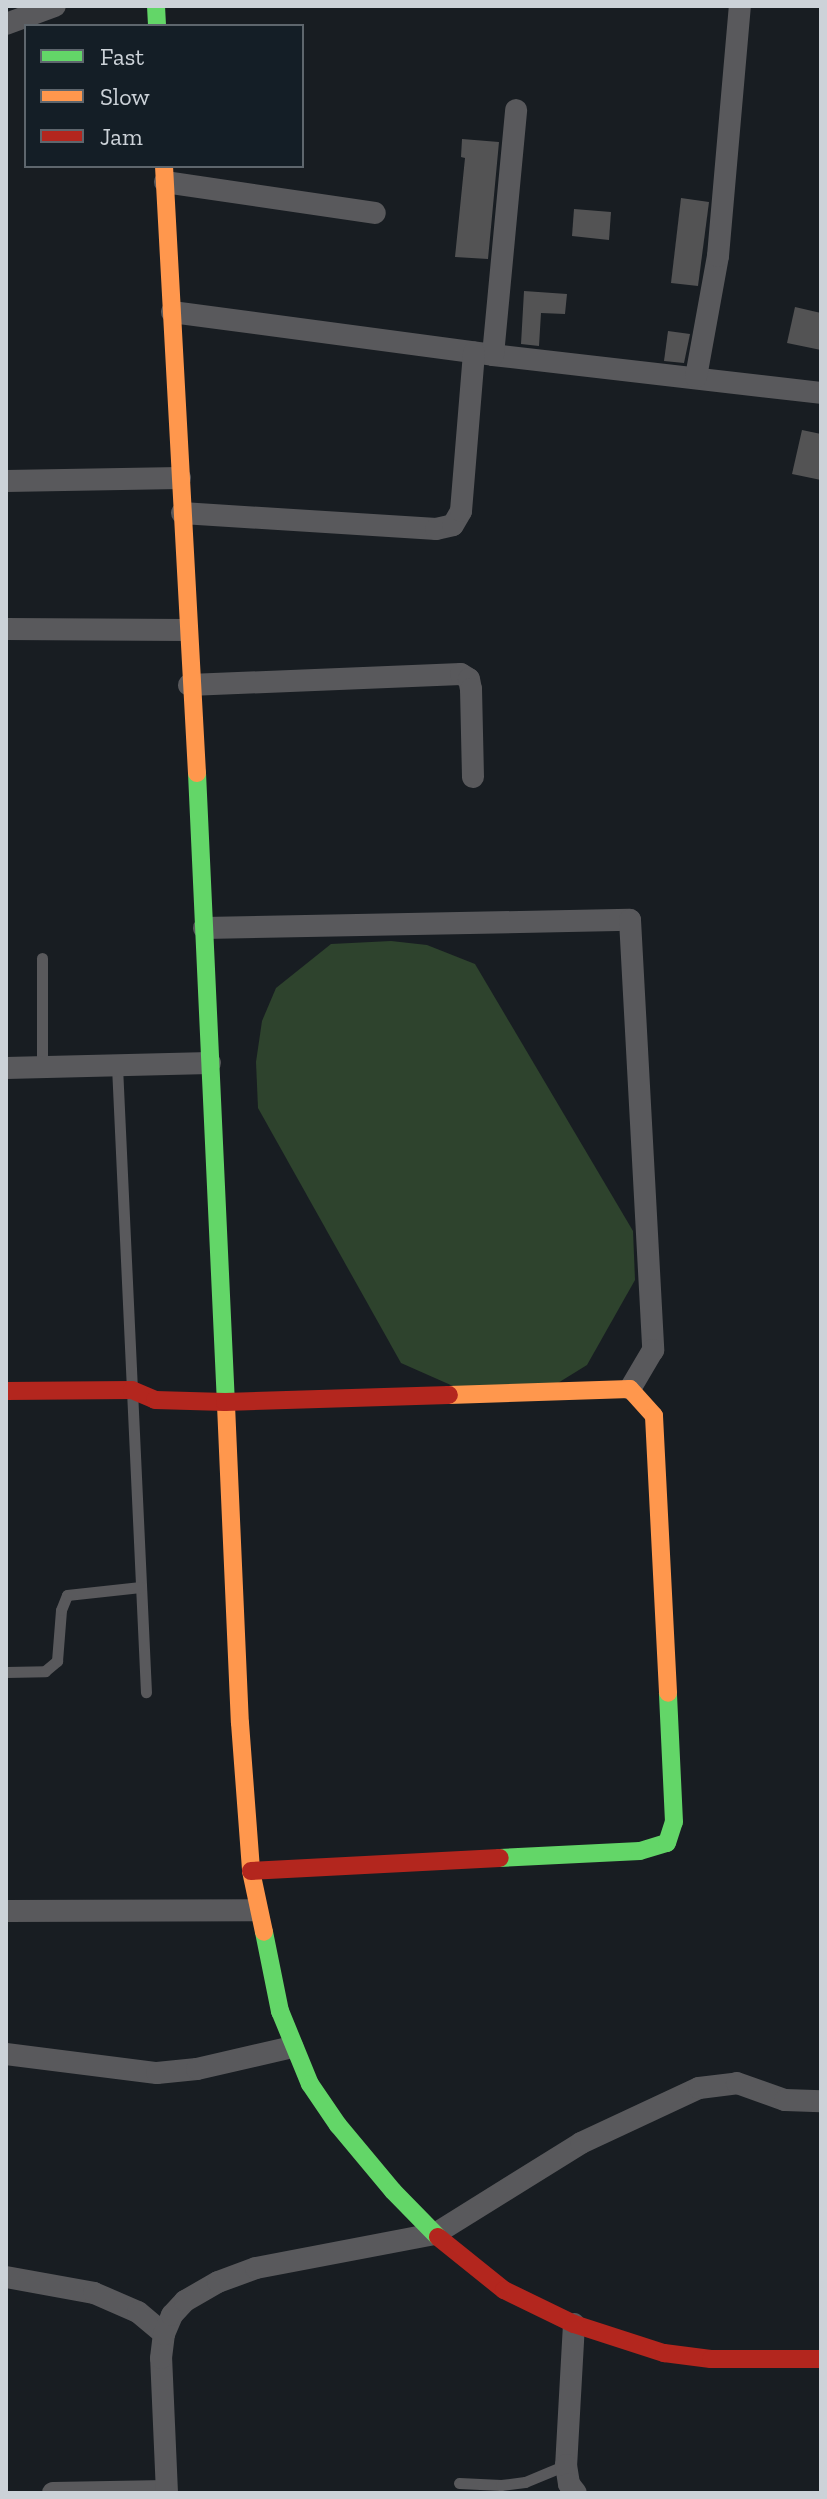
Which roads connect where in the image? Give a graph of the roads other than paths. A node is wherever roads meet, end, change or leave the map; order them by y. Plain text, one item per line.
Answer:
1 (55, 6) edge
2 (740, 6) edge
3 (6, 24) edge
4 (516, 110) dead end
5 (164, 174) edge
6 (375, 213) dead end
7 (172, 312) junction
8 (484, 354) junction
9 (696, 377) junction
10 (821, 393) edge
11 (180, 478) junction
12 (6, 481) edge
13 (182, 513) junction
14 (6, 629) edge
15 (187, 630) junction
16 (189, 685) junction
17 (473, 777) dead end
18 (204, 928) junction
19 (42, 958) dead end
20 (210, 1063) junction
21 (117, 1066) junction
22 (42, 1067) junction
23 (6, 1068) edge
24 (630, 1389) junction
25 (132, 1390) junction
26 (6, 1391) edge
27 (225, 1402) junction
28 (141, 1587) junction
29 (6, 1672) edge
30 (146, 1692) dead end
31 (251, 1871) junction
32 (256, 1910) junction
33 (6, 1911) edge
34 (292, 2047) junction
35 (6, 2054) edge
36 (821, 2101) edge
37 (435, 2234) junction
38 (6, 2277) edge
39 (574, 2324) junction
40 (164, 2334) junction
41 (821, 2359) edge
42 (566, 2465) junction
43 (459, 2483) dead end
44 (166, 2492) edge
45 (53, 2493) edge
46 (576, 2493) edge

1 - 3 street
2 - 9 street
4 - 8 street
5 - 6 street
5 - 7 street
7 - 8 street
7 - 11 street
8 - 9 street
8 - 13 street
9 - 10 street
11 - 12 street
11 - 13 street
13 - 15 street
14 - 15 street
15 - 16 street
16 - 17 street
16 - 18 street
18 - 20 street
18 - 24 street
19 - 22 lane
20 - 21 street
20 - 27 street
21 - 22 street
21 - 25 lane
22 - 23 street
24 - 27 street
24 - 31 street
25 - 26 street
25 - 27 street
25 - 28 lane
27 - 31 street
28 - 29 lane
28 - 30 lane
31 - 32 street
32 - 33 street
32 - 34 street
34 - 35 street
34 - 37 street
36 - 37 street
37 - 39 street
37 - 40 street
38 - 40 street
39 - 41 street
39 - 42 street
40 - 44 street
42 - 43 lane
42 - 46 street
44 - 45 street

